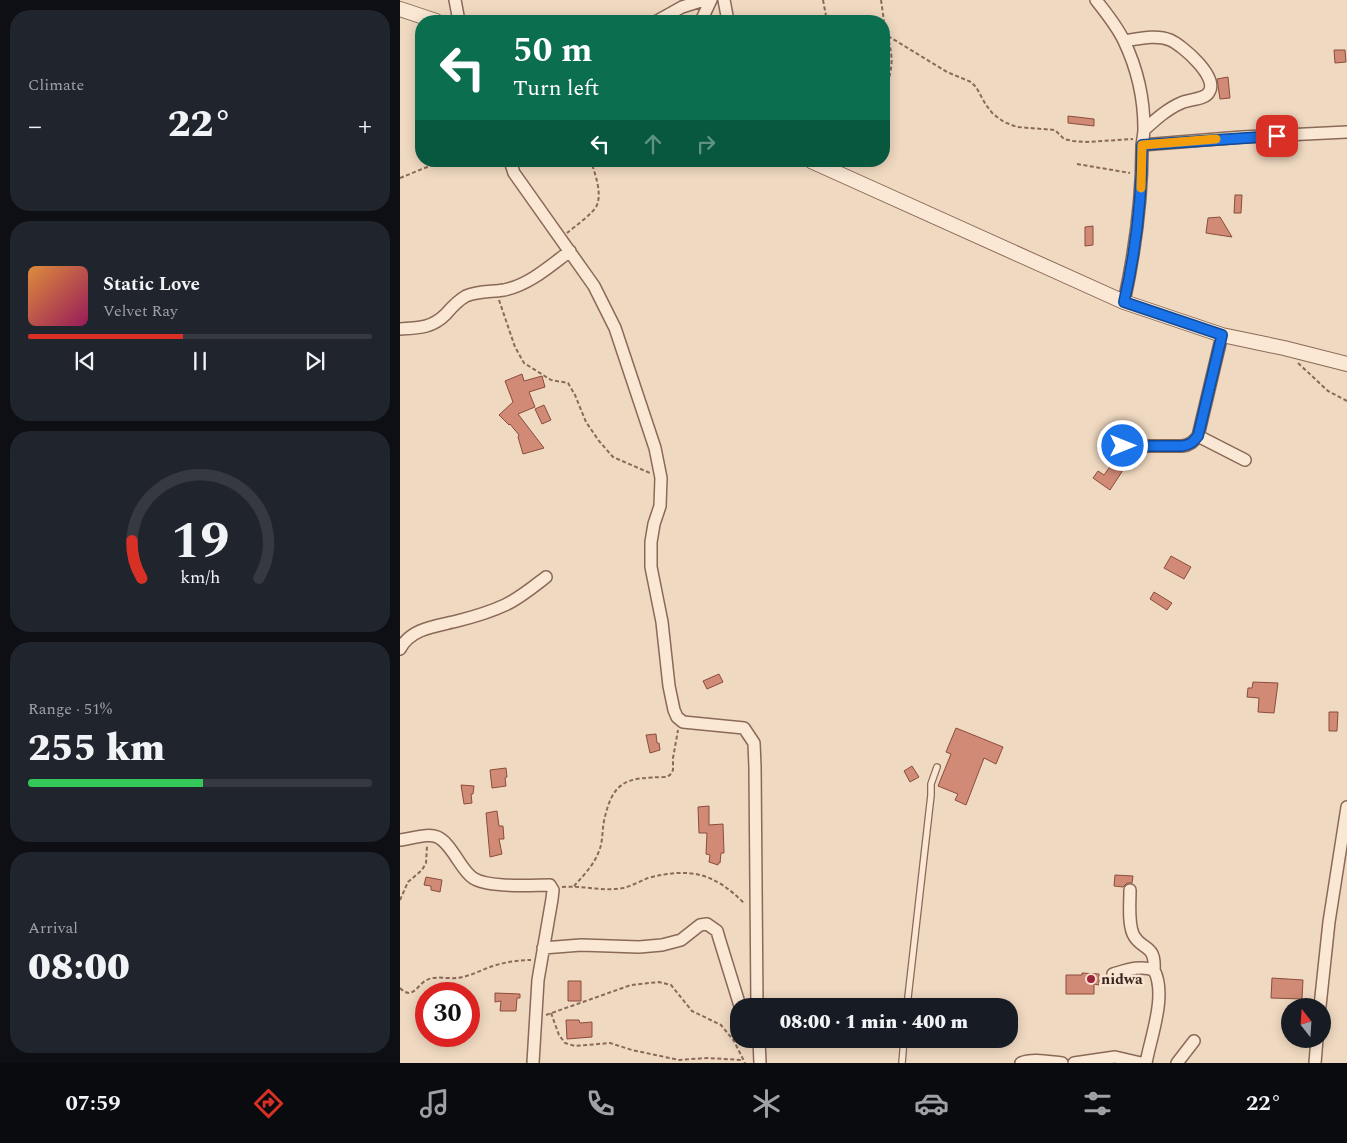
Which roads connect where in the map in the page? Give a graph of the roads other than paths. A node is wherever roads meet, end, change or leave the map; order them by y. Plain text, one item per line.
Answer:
1 (455, 0) edge
2 (704, 0) edge
3 (711, 0) edge
4 (724, 0) edge
5 (1096, 0) edge
6 (400, 9) edge
7 (418, 15) edge
8 (458, 15) edge
9 (668, 15) edge
10 (704, 15) edge
11 (727, 15) edge
12 (1124, 41) junction
13 (1347, 132) edge
14 (1143, 138) junction
15 (512, 167) edge
16 (824, 167) edge
17 (570, 251) junction
18 (1124, 302) junction
19 (400, 328) edge
20 (1222, 335) junction
21 (1347, 364) edge
22 (1198, 436) junction
23 (1123, 446) dead end
24 (1245, 460) dead end
25 (546, 577) dead end
26 (400, 648) edge
27 (938, 767) dead end
28 (1347, 807) edge
29 (400, 840) edge
30 (1130, 890) dead end
31 (542, 953) junction
32 (1154, 970) junction
33 (1113, 974) dead end
34 (737, 998) edge
35 (757, 998) edge
36 (908, 998) edge
37 (1321, 998) edge
38 (1194, 1042) dead end
39 (755, 1048) edge
40 (759, 1048) edge
41 (903, 1048) edge
42 (1316, 1048) edge
43 (760, 1061) edge
44 (533, 1063) edge
45 (902, 1063) edge
46 (1021, 1063) edge
47 (1062, 1063) edge
48 (1074, 1063) edge
49 (1141, 1063) edge
50 (1146, 1063) edge
51 (1177, 1063) edge
52 (1315, 1063) edge

1 - 8 street
2 - 9 street
3 - 10 street
4 - 11 street
5 - 12 street
6 - 7 street
12 - 14 street
12 - 14 street
13 - 14 street
14 - 18 street
15 - 17 street
16 - 18 street
17 - 19 street
17 - 35 street
18 - 20 street
20 - 21 street
20 - 22 street
22 - 23 street
22 - 24 street
25 - 26 street
27 - 36 lane
28 - 37 street
29 - 31 street
30 - 32 street
31 - 34 street
31 - 44 street
32 - 33 street
32 - 50 street
38 - 51 street
39 - 43 street
40 - 43 street
41 - 45 lane
42 - 52 street
46 - 47 street
48 - 49 street

